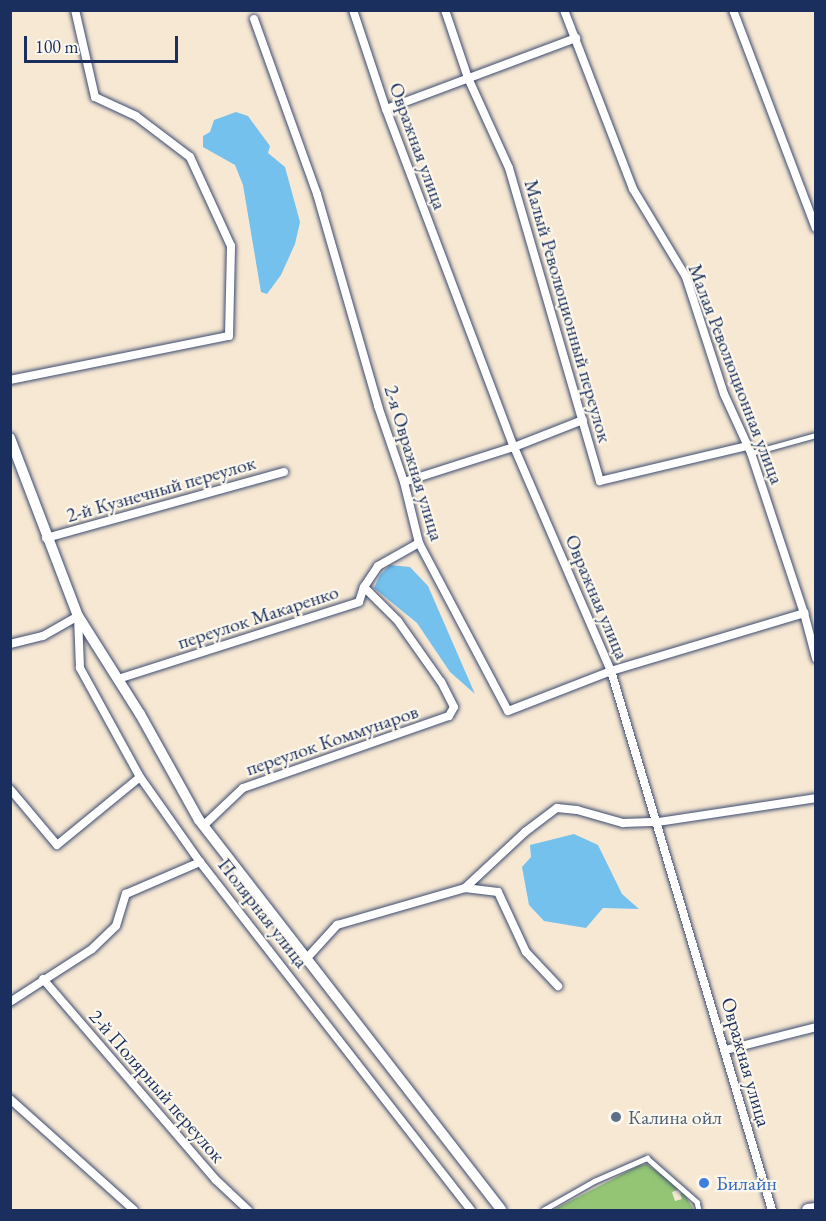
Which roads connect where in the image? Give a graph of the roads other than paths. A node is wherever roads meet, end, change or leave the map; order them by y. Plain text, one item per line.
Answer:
1 (75, 10) edge
2 (353, 10) edge
3 (445, 10) edge
4 (564, 10) edge
5 (733, 10) edge
6 (254, 19) dead end
7 (576, 38) junction
8 (468, 78) junction
9 (386, 109) junction
10 (816, 228) edge
11 (10, 380) edge
12 (583, 420) junction
13 (816, 435) edge
14 (10, 438) edge
15 (514, 447) junction
16 (749, 450) junction
17 (284, 472) dead end
18 (405, 482) junction
19 (46, 538) junction
20 (419, 543) junction
21 (364, 588) junction
22 (804, 613) junction
23 (78, 615) junction
24 (10, 644) edge
25 (816, 658) edge
26 (611, 671) junction
27 (118, 679) junction
28 (140, 777) junction
29 (10, 789) edge
30 (816, 798) edge
31 (658, 822) junction
32 (203, 826) junction
33 (200, 862) junction
34 (465, 888) junction
35 (307, 958) junction
36 (43, 979) junction
37 (558, 986) dead end
38 (10, 1002) edge
39 (816, 1027) edge
40 (726, 1050) junction
41 (10, 1098) edge
42 (816, 1209) edge
43 (134, 1210) edge
44 (248, 1210) edge
45 (471, 1210) edge
46 (501, 1210) edge
47 (543, 1210) edge
48 (699, 1210) edge
49 (772, 1210) edge
50 (808, 1210) edge

1 - 11 street
2 - 9 street, Овражная улица
3 - 8 street, Малый Революционный переулок
4 - 7 street, Малая Революционная улица
5 - 10 street
6 - 18 street, 2-я Овражная улица
7 - 8 street
7 - 16 street, Малая Революционная улица
8 - 9 street
8 - 12 street, Малый Революционный переулок
9 - 15 street, Овражная улица
12 - 15 street
12 - 16 street, Малый Революционный переулок
13 - 16 lane
14 - 19 street, Полярная улица
15 - 18 street
15 - 26 street, Овражная улица
16 - 22 street, Малая Революционная улица
17 - 19 street, 2-й Кузнечный переулок
18 - 20 street, 2-я Овражная улица
19 - 23 street, Полярная улица
20 - 21 street, переулок Макаренко
20 - 26 street, 2-я Овражная улица
21 - 27 street, переулок Макаренко
21 - 32 street, переулок Коммунаров
22 - 25 street, Малая Революционная улица
22 - 26 street, 2-я Овражная улица
23 - 24 street
23 - 27 street, Полярная улица
23 - 28 street, Полярная улица
26 - 31 street, Овражная улица
27 - 32 street, Полярная улица
28 - 29 street
28 - 33 street, Полярная улица
30 - 31 street
31 - 34 street
31 - 40 street, Овражная улица
32 - 35 street, Полярная улица
33 - 36 street
33 - 45 street, Полярная улица
34 - 35 street
34 - 37 street
35 - 46 street, Полярная улица
36 - 38 street
36 - 44 street, 2-й Полярный переулок
39 - 40 street
40 - 49 street, Овражная улица
41 - 43 street
42 - 50 main road
47 - 48 lane

